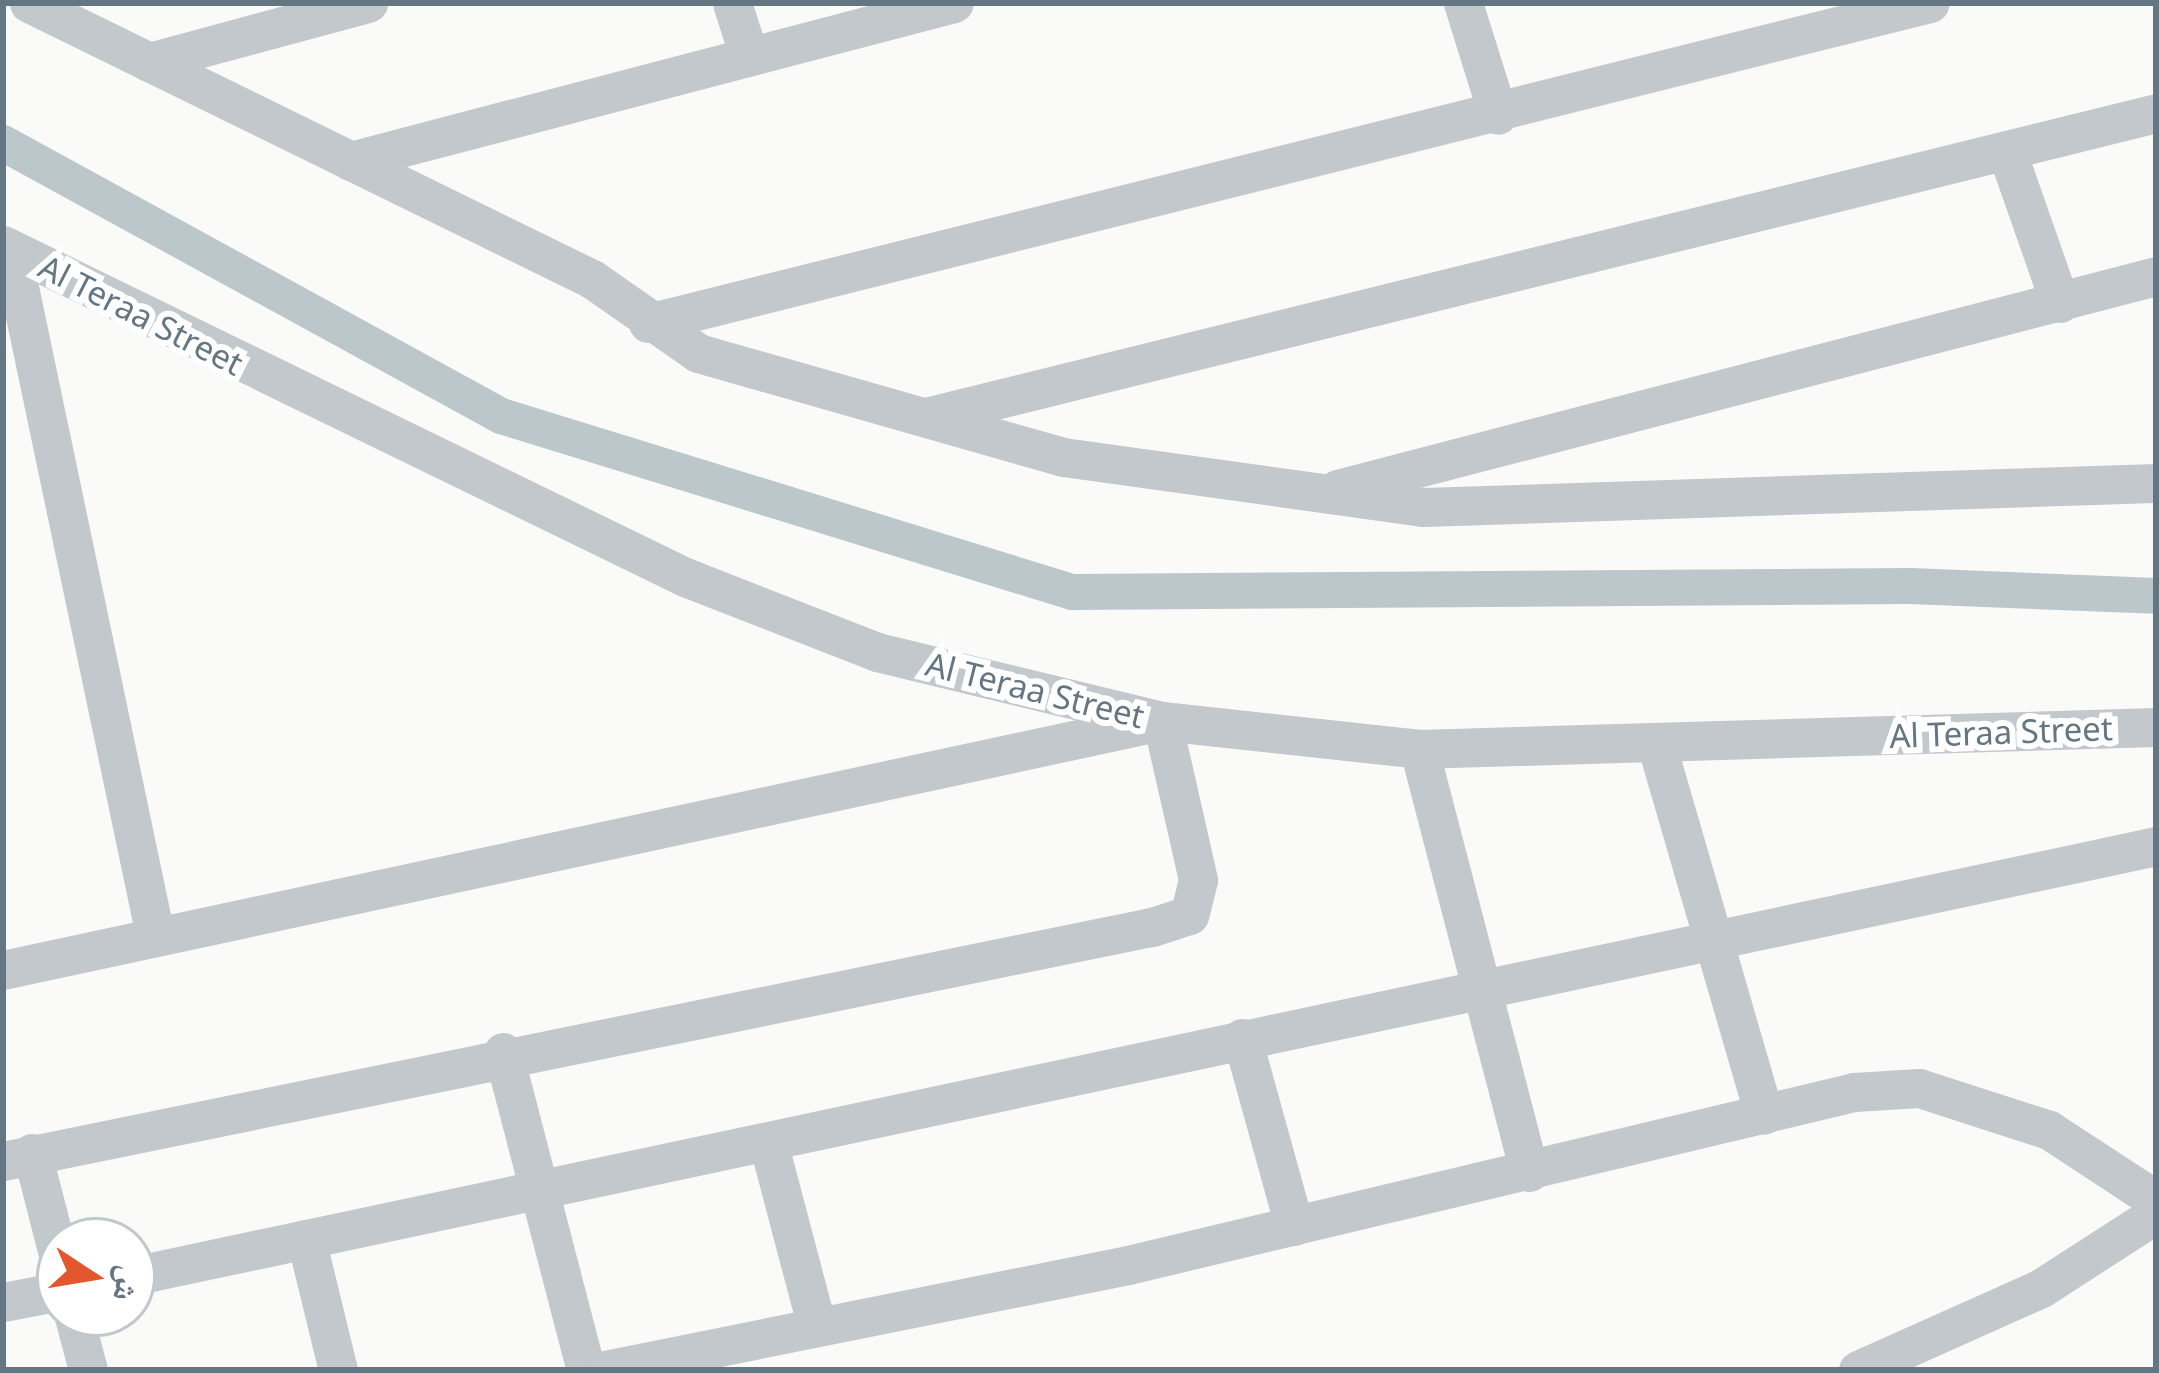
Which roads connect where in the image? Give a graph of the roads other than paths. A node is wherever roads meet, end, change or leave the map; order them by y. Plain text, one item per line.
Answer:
1 (29, 3) edge
2 (368, 3) edge
3 (733, 3) edge
4 (953, 3) edge
5 (1462, 3) edge
6 (1930, 3) edge
7 (749, 56) junction
8 (148, 62) junction
9 (2156, 113) edge
10 (1498, 115) junction
11 (2007, 152) junction
12 (350, 161) junction
13 (7, 247) edge
14 (2156, 275) edge
15 (2060, 304) junction
16 (648, 323) junction
17 (919, 419) junction
18 (2156, 483) edge
19 (1316, 494) junction
20 (1162, 721) junction
21 (2156, 727) edge
22 (1656, 743) junction
23 (1419, 749) junction
24 (2156, 846) edge
25 (155, 935) junction
26 (1713, 937) junction
27 (3, 970) edge
28 (1474, 988) junction
29 (1241, 1038) junction
30 (503, 1052) junction
31 (1764, 1115) junction
32 (768, 1142) junction
33 (18, 1157) edge
34 (1528, 1172) junction
35 (539, 1190) junction
36 (2156, 1200) edge
37 (2156, 1214) edge
38 (42, 1217) edge
39 (1294, 1226) junction
40 (306, 1239) junction
41 (156, 1271) edge
42 (36, 1296) edge
43 (3, 1302) edge
44 (817, 1327) junction
45 (79, 1337) edge
46 (88, 1370) edge
47 (338, 1370) edge
48 (586, 1370) edge
49 (604, 1370) edge
50 (1858, 1370) edge

1 - 8 street
2 - 8 street
3 - 7 street
4 - 7 street
5 - 10 street
6 - 10 street
7 - 12 street
8 - 12 street
9 - 11 street
10 - 16 street
11 - 15 street
11 - 17 street
12 - 16 street
13 - 20 street, Al Teraa Street
13 - 25 street
14 - 15 street
15 - 19 street
16 - 17 street
17 - 19 street
18 - 19 street
20 - 23 street, Al Teraa Street
20 - 25 street
20 - 30 street
21 - 22 street, Al Teraa Street
22 - 23 street, Al Teraa Street
22 - 26 street
23 - 28 street
24 - 26 street
25 - 27 street
26 - 28 street
26 - 31 street
28 - 29 street
28 - 34 street
29 - 32 street
29 - 39 street
30 - 33 street
30 - 35 street
31 - 34 street
31 - 36 street
32 - 35 street
32 - 44 street
33 - 38 street
34 - 39 street
35 - 40 street
35 - 48 street
37 - 50 street
39 - 44 street
40 - 41 street
40 - 47 street
42 - 43 street
44 - 49 street
45 - 46 street

